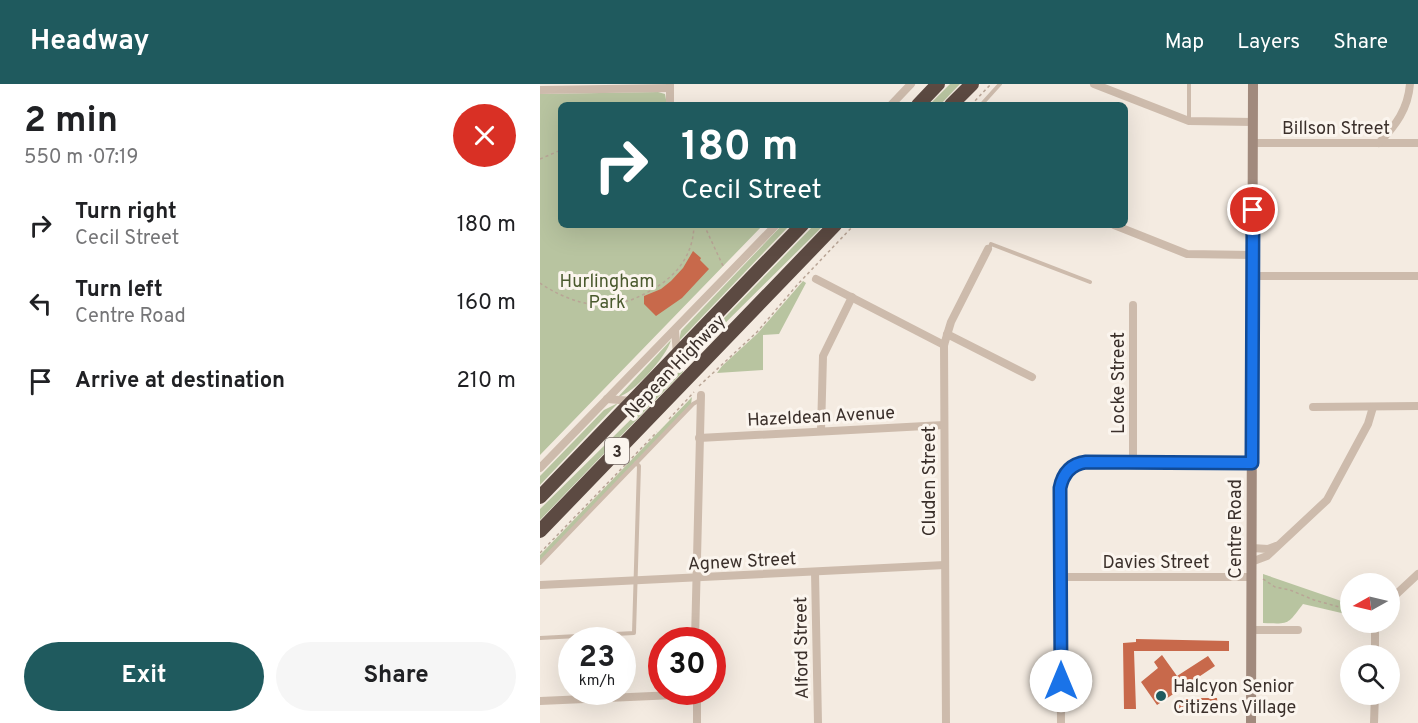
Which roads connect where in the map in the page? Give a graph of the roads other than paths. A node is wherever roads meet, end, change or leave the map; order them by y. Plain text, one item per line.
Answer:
1 (911, 84) edge
2 (938, 84) edge
3 (972, 84) edge
4 (1000, 84) edge
5 (1094, 84) edge
6 (1189, 84) edge
7 (1253, 84) edge
8 (1410, 84) edge
9 (670, 86) edge
10 (540, 90) edge
11 (670, 102) edge
12 (894, 102) edge
13 (921, 102) edge
14 (954, 102) edge
15 (984, 102) edge
16 (1189, 121) junction
17 (1253, 122) junction
18 (1253, 143) junction
19 (1378, 143) junction
20 (1418, 143) edge
21 (773, 228) edge
22 (799, 228) edge
23 (832, 228) edge
24 (1122, 228) edge
25 (988, 249) joint
26 (1253, 255) junction
27 (1253, 276) junction
28 (1418, 276) edge
29 (816, 279) dead end
30 (1090, 282) dead end
31 (852, 297) junction
32 (1133, 305) dead end
33 (675, 331) junction
34 (946, 334) junction
35 (944, 345) junction
36 (678, 354) junction
37 (695, 371) junction
38 (1032, 377) dead end
39 (700, 397) joint
40 (607, 399) junction
41 (632, 401) junction
42 (1418, 406) edge
43 (1313, 407) dead end
44 (1370, 407) junction
45 (944, 425) junction
46 (821, 431) junction
47 (699, 438) junction
48 (1133, 462) junction
49 (636, 463) junction
50 (1252, 463) junction
51 (540, 468) edge
52 (540, 497) edge
53 (540, 531) edge
54 (1277, 546) junction
55 (1252, 548) junction
56 (1251, 562) junction
57 (540, 563) edge
58 (945, 565) junction
59 (815, 572) junction
60 (1418, 574) edge
61 (1060, 577) junction
62 (696, 578) junction
63 (1257, 578) junction
64 (636, 581) junction
65 (540, 585) edge
66 (1400, 591) edge
67 (695, 627) edge
68 (1251, 630) junction
69 (1298, 630) dead end
70 (540, 638) edge
71 (648, 696) edge
72 (540, 702) edge
73 (697, 705) edge
74 (1375, 705) edge
75 (697, 723) edge
76 (818, 723) edge
77 (946, 723) edge
78 (1061, 723) edge
79 (1251, 723) edge
80 (1374, 723) edge

1 - 12 street
2 - 13 highway
3 - 14 highway
4 - 15 lane
5 - 16 street
6 - 16 lane
7 - 17 main road, Centre Road
8 - 19 street
9 - 10 street
9 - 11 street
16 - 17 street
17 - 18 main road, Centre Road
18 - 19 street, Billson Street
18 - 26 main road, Centre Road
19 - 20 street, Billson Street
21 - 33 street
22 - 36 highway, Nepean Highway / 3
23 - 37 highway, Nepean Highway / 3
24 - 26 street
25 - 30 lane
25 - 34 street, Cluden Street
26 - 27 main road, Centre Road
27 - 28 street
27 - 50 main road, Centre Road
29 - 31 street
31 - 35 street
31 - 46 street
32 - 48 street, Locke Street
33 - 36 street
33 - 40 street
34 - 35 street, Cluden Street
34 - 38 street
35 - 45 street, Cluden Street
36 - 37 highway
36 - 41 highway, Nepean Highway / 3
37 - 53 highway, Nepean Highway / 3
39 - 47 street
39 - 49 lane
40 - 41 street
40 - 51 street
41 - 52 highway, Nepean Highway / 3
42 - 44 street
43 - 44 street
44 - 54 street
45 - 46 street, Hazeldean Avenue
45 - 58 street, Cluden Street
46 - 47 street, Hazeldean Avenue
47 - 62 street
48 - 50 street
48 - 61 street
49 - 57 lane
49 - 64 lane
50 - 55 main road, Centre Road
54 - 55 street
54 - 56 street
55 - 56 main road, Centre Road
56 - 63 main road, Centre Road
58 - 59 street, Agnew Street
58 - 77 street, Cluden Street
59 - 62 street, Agnew Street
59 - 76 street, Alford Street
60 - 66 street
61 - 63 street, Davies Street
61 - 78 street
62 - 64 street, Agnew Street
62 - 67 street
63 - 68 main road, Centre Road
64 - 65 street, Agnew Street
64 - 70 lane
68 - 69 street
68 - 79 main road, Centre Road
71 - 72 street
73 - 75 street
74 - 80 street

